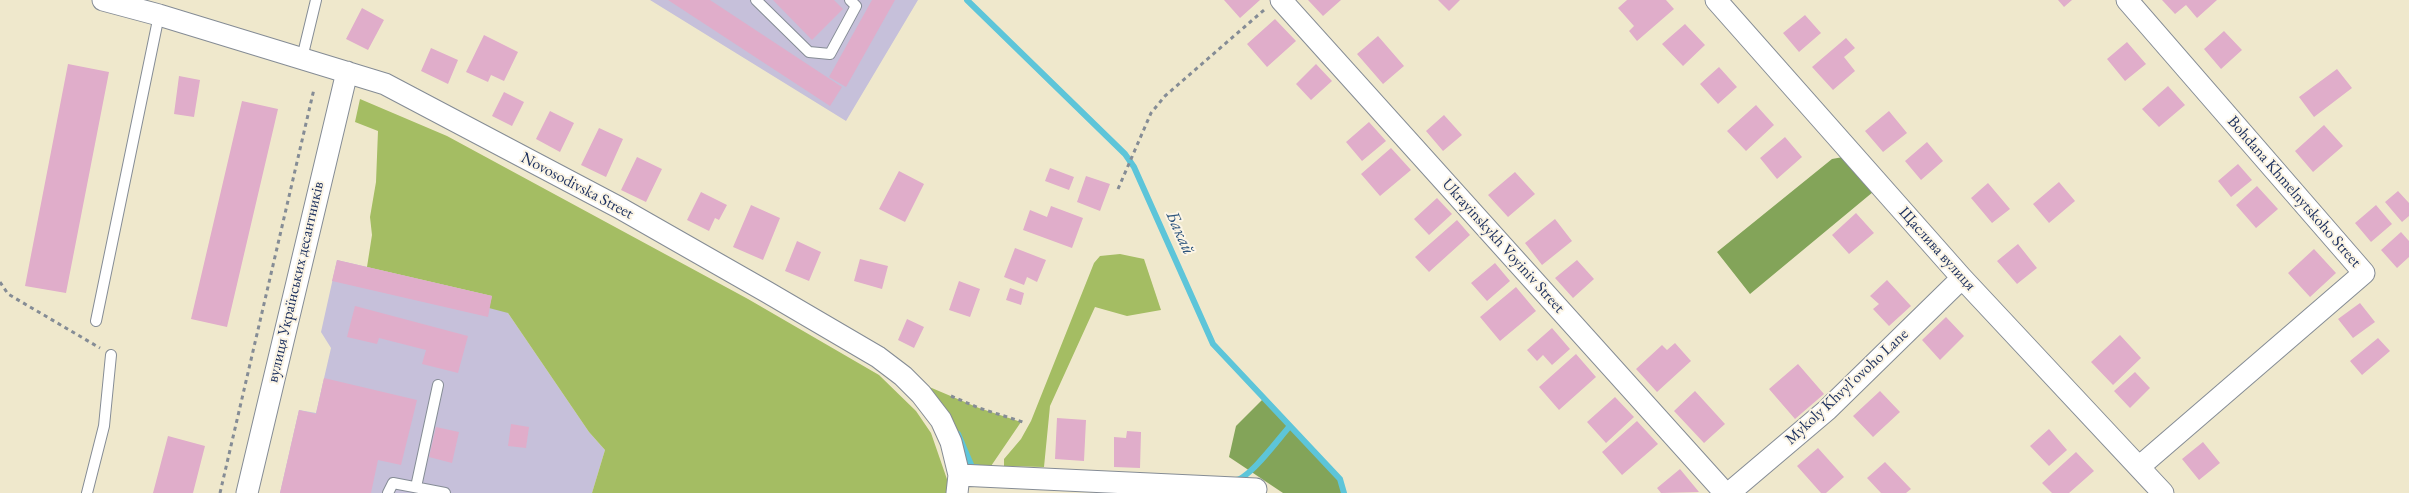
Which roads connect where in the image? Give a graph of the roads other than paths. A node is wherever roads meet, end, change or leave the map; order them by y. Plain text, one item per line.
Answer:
1 (102, 0) edge
2 (316, 0) edge
3 (756, 0) edge
4 (850, 0) edge
5 (1716, 0) edge
6 (2127, 0) edge
7 (1274, 3) edge
8 (159, 15) junction
9 (302, 58) junction
10 (347, 72) junction
11 (1962, 278) junction
12 (96, 321) dead end
13 (111, 355) road end
14 (438, 385) dead end
15 (2139, 468) junction
16 (958, 484) edge
17 (416, 487) junction
18 (1256, 489) dead end
19 (87, 493) edge
20 (246, 493) edge
21 (388, 493) edge
22 (445, 493) edge
23 (1725, 493) edge
24 (1729, 493) edge
25 (2163, 493) edge

1 - 8 street, Novosodivska Street
2 - 9 lane
3 - 4 lane
5 - 11 street, Щаслива вулиця
6 - 15 street, Bohdana Khmelnytskoho Street
7 - 23 street, Ukrayinskykh Voyiniv Street
8 - 9 street, Novosodivska Street
8 - 12 lane
9 - 10 street, Novosodivska Street
10 - 16 street, Novosodivska Street
10 - 20 street, вулиця Українських десантників
11 - 15 street, Щаслива вулиця
11 - 24 street, Mykoly Khvyl'ovoho Lane
13 - 19 lane
14 - 17 lane
15 - 25 street, Щаслива вулиця
16 - 18 street
17 - 21 lane
17 - 22 lane

